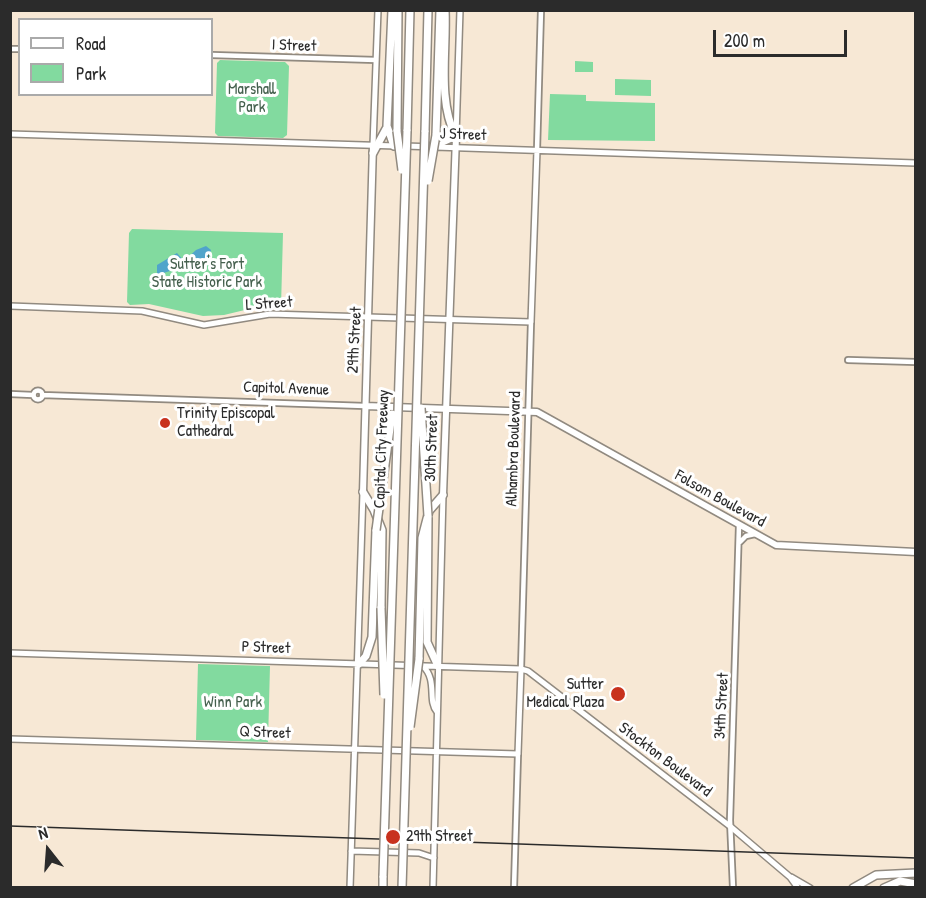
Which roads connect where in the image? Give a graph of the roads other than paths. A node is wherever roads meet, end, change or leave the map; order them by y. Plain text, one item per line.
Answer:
1 (378, 10) edge
2 (392, 10) edge
3 (398, 10) edge
4 (410, 10) edge
5 (428, 10) edge
6 (440, 10) edge
7 (445, 10) edge
8 (460, 10) edge
9 (541, 10) edge
10 (213, 55) edge
11 (376, 60) junction
12 (387, 126) junction
13 (10, 134) edge
14 (456, 137) junction
15 (394, 146) junction
16 (433, 147) junction
17 (456, 147) junction
18 (375, 148) junction
19 (537, 150) junction
20 (915, 163) edge
21 (404, 189) junction
22 (424, 204) junction
23 (10, 306) edge
24 (370, 317) junction
25 (449, 320) junction
26 (531, 322) junction
27 (848, 360) dead end
28 (915, 362) edge
29 (418, 376) junction
30 (397, 378) junction
31 (10, 394) edge
32 (364, 406) junction
33 (447, 407) junction
34 (529, 410) junction
35 (363, 492) junction
36 (443, 495) junction
37 (739, 525) junction
38 (755, 534) junction
39 (739, 544) junction
40 (915, 552) edge
41 (10, 653) edge
42 (421, 662) junction
43 (359, 664) junction
44 (438, 666) junction
45 (521, 669) junction
46 (438, 714) junction
47 (387, 726) junction
48 (10, 739) edge
49 (406, 744) junction
50 (354, 749) junction
51 (438, 752) junction
52 (518, 754) junction
53 (731, 827) junction
54 (351, 851) junction
55 (434, 858) junction
56 (915, 873) edge
57 (790, 877) junction
58 (915, 884) edge
59 (350, 888) edge
60 (383, 888) edge
61 (402, 888) edge
62 (434, 888) edge
63 (514, 888) edge
64 (733, 888) edge
65 (798, 888) edge
66 (810, 888) edge
67 (854, 888) edge
68 (884, 888) edge

1 - 11 main road, 29th Street
2 - 12 highway
3 - 21 highway, bridge
4 - 21 highway, Capital City Freeway, bridge
5 - 22 highway, Capital City Freeway, bridge
6 - 22 highway, bridge
7 - 14 highway
8 - 14 main road, 30th Street
9 - 19 street, Alhambra Boulevard
10 - 11 street, I Street
11 - 18 main road, 29th Street
12 - 15 highway
12 - 18 highway
13 - 18 main road, J Street
14 - 16 main road
14 - 17 main road, 30th Street
15 - 16 main road, J Street
15 - 18 main road, J Street
16 - 17 main road, J Street
17 - 19 main road, J Street
17 - 25 main road, 30th Street
18 - 24 main road, 29th Street
19 - 20 main road, J Street
19 - 26 main road, Alhambra Boulevard
21 - 30 highway, Capital City Freeway, bridge
22 - 29 highway, Capital City Freeway, bridge
23 - 24 main road, L Street
24 - 25 main road, L Street
24 - 32 main road, 29th Street
25 - 26 main road, L Street
25 - 33 main road, 30th Street
26 - 34 street, Alhambra Boulevard
27 - 28 street
29 - 44 highway, bridge
29 - 49 highway, Capital City Freeway, bridge
30 - 43 highway, bridge
30 - 47 highway, Capital City Freeway, bridge
31 - 32 street, Capitol Avenue
32 - 33 main road, Capitol Avenue
32 - 35 main road, 29th Street
33 - 34 main road, Capitol Avenue
33 - 36 main road, 30th Street
34 - 37 main road, Folsom Boulevard
34 - 45 street, Alhambra Boulevard
35 - 43 main road, 29th Street
35 - 47 highway, bridge
36 - 42 highway
36 - 44 main road, 30th Street
37 - 38 main road, Folsom Boulevard
37 - 39 street, 34th Street
38 - 39 street
38 - 40 main road, Folsom Boulevard
39 - 53 street, 34th Street
41 - 43 main road, P Street
42 - 43 main road, P Street
42 - 44 main road, P Street
42 - 46 main road
42 - 49 highway, bridge
43 - 50 main road, 29th Street
44 - 45 main road, P Street
44 - 46 main road, 30th Street
45 - 52 main road, Alhambra Boulevard
45 - 53 main road, Stockton Boulevard
46 - 51 main road, 30th Street
47 - 60 highway, Capital City Freeway, bridge
48 - 50 main road, Q Street
49 - 61 highway, Capital City Freeway, bridge
50 - 51 main road, Q Street
50 - 54 main road, 29th Street
51 - 52 main road, Q Street
51 - 55 main road, 30th Street
52 - 63 street, Alhambra Boulevard
53 - 57 main road, Stockton Boulevard
53 - 64 street, 34th Street
54 - 55 main road
54 - 59 main road, 29th Street
55 - 62 main road, 30th Street
56 - 67 highway
57 - 65 main road, Stockton Boulevard
57 - 66 main road, Stockton Boulevard
58 - 68 highway

